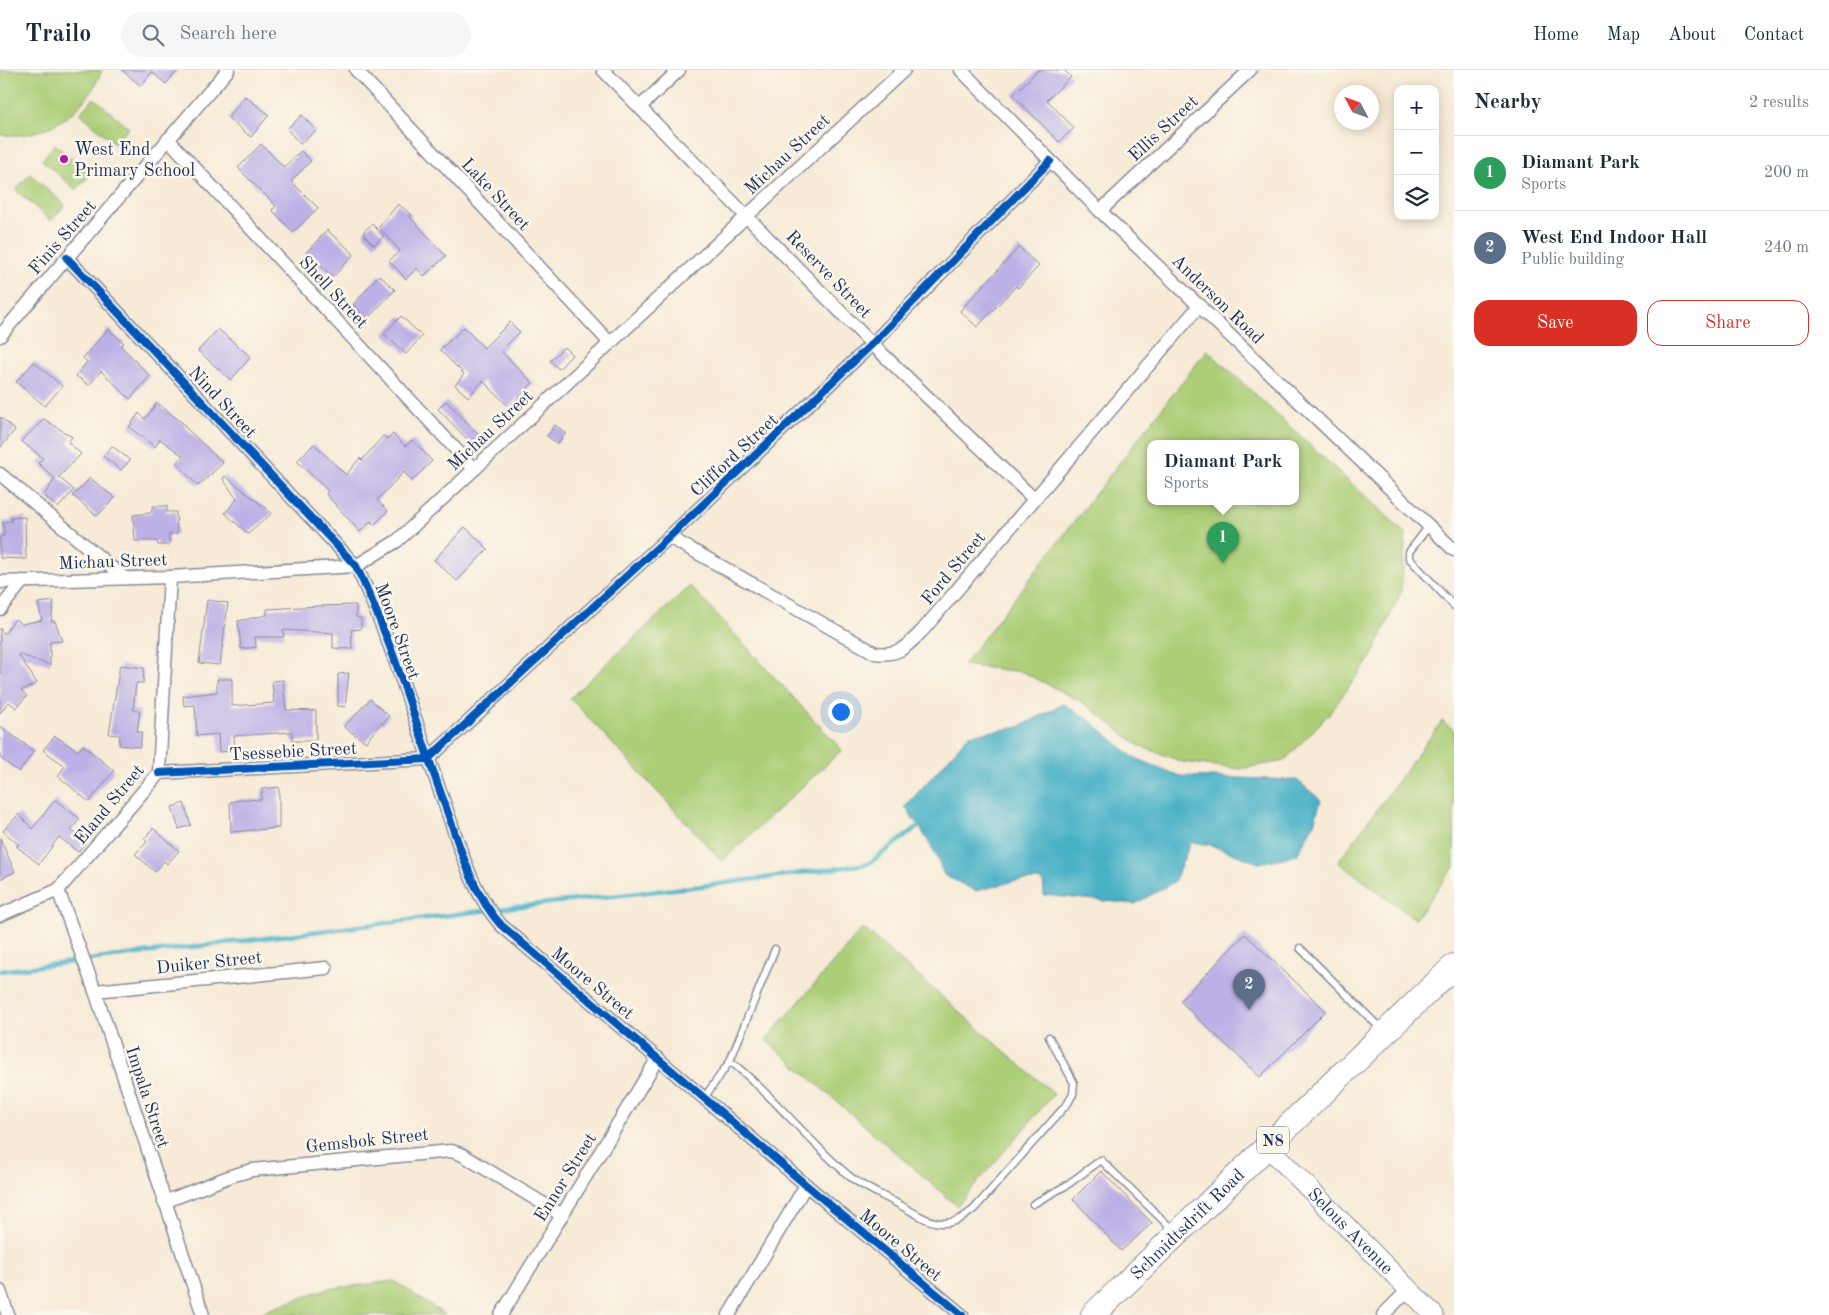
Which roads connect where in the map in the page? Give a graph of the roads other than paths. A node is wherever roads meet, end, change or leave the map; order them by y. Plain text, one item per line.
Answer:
1 (228, 70) edge
2 (356, 70) edge
3 (603, 70) edge
4 (679, 70) edge
5 (904, 70) edge
6 (961, 70) edge
7 (1250, 70) edge
8 (640, 107) junction
9 (168, 139) junction
10 (1050, 161) junction
11 (1100, 210) junction
12 (746, 215) junction
13 (67, 258) junction
14 (1200, 305) junction
15 (0, 336) edge
16 (610, 343) junction
17 (872, 344) junction
18 (474, 469) junction
19 (0, 474) edge
20 (1034, 500) junction
21 (1429, 526) junction
22 (669, 537) junction
23 (1454, 550) edge
24 (356, 566) junction
25 (123, 577) junction
26 (170, 577) junction
27 (23, 581) junction
28 (0, 582) edge
29 (1454, 606) edge
30 (0, 609) edge
31 (428, 759) junction
32 (159, 773) junction
33 (58, 890) junction
34 (0, 915) edge
35 (1300, 948) dead end
36 (775, 949) dead end
37 (1454, 966) edge
38 (326, 968) dead end
39 (94, 991) junction
40 (1385, 1034) junction
41 (1049, 1037) dead end
42 (658, 1058) junction
43 (730, 1061) junction
44 (704, 1098) junction
45 (1267, 1146) junction
46 (806, 1185) junction
47 (164, 1202) junction
48 (1033, 1204) dead end
49 (562, 1215) junction
50 (1176, 1234) junction
51 (1408, 1290) junction
52 (0, 1291) edge
53 (8, 1315) edge
54 (203, 1315) edge
55 (501, 1315) edge
56 (729, 1315) edge
57 (962, 1315) edge
58 (1093, 1315) edge
59 (1383, 1315) edge
60 (1434, 1315) edge

1 - 9 street, Finis Street
2 - 16 street, Lake Street
3 - 8 street, Reserve Street
4 - 8 street
5 - 12 street, Michau Street
6 - 10 street, Anderson Road
7 - 11 street, Ellis Street
8 - 12 street, Reserve Street
9 - 13 street, Finis Street
9 - 18 street, Shell Street
10 - 11 street, Anderson Road
10 - 17 street, Clifford Street
11 - 14 street, Anderson Road
12 - 16 street, Michau Street
12 - 17 street, Reserve Street
13 - 15 street, Finis Street
13 - 24 street, Nind Street
14 - 20 street, Ford Street
14 - 21 street, Anderson Road
16 - 18 street, Michau Street
17 - 20 street, Reserve Street
17 - 22 street, Clifford Street
18 - 24 street, Michau Street
19 - 25 street
20 - 22 street, Ford Street
21 - 23 street, Anderson Road
21 - 29 lane
22 - 31 street, Clifford Street
24 - 26 street, Michau Street
24 - 31 street, Moore Street
25 - 26 street, Michau Street
25 - 27 street, Michau Street
26 - 32 street, Eland Street
27 - 28 street, Michau Street
27 - 30 street
31 - 32 street, Tsessebie Street
31 - 42 street, Moore Street
32 - 33 street, Eland Street
33 - 34 street, Eland Street
33 - 39 street, Impala Street
35 - 40 lane
36 - 43 lane
37 - 40 highway, Schmidtsdrift Road / N8
38 - 39 street, Duiker Street
39 - 47 street, Impala Street
40 - 45 highway, Schmidtsdrift Road / N8
41 - 43 lane
42 - 44 street, Moore Street
42 - 49 street, Ennor Street
43 - 44 lane
44 - 46 street, Moore Street
45 - 50 highway, Schmidtsdrift Road / N8
45 - 51 street, Selous Avenue
46 - 56 street
46 - 57 street, Moore Street
47 - 49 street, Gemsbok Street
47 - 54 street, Impala Street
48 - 50 lane
49 - 55 street, Ennor Street
50 - 58 highway, Schmidtsdrift Road / N8
51 - 59 street
51 - 60 street, Selous Avenue
52 - 53 street

